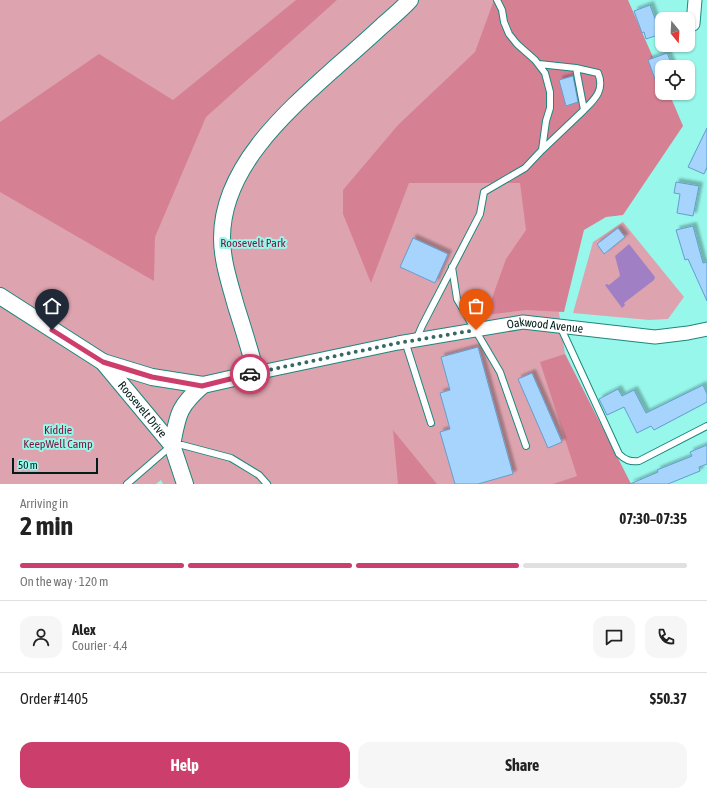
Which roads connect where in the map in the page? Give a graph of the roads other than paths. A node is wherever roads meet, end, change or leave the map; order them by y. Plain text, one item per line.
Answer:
1 (410, 0) edge
2 (497, 0) edge
3 (694, 0) edge
4 (694, 12) edge
5 (539, 64) junction
6 (576, 68) junction
7 (584, 110) junction
8 (542, 150) junction
9 (452, 267) junction
10 (0, 296) edge
11 (560, 326) junction
12 (707, 329) edge
13 (476, 330) junction
14 (411, 341) junction
15 (103, 362) junction
16 (256, 373) junction
17 (202, 386) junction
18 (431, 423) dead end
19 (707, 426) edge
20 (172, 445) junction
21 (526, 446) dead end
22 (127, 484) edge
23 (185, 484) edge
24 (267, 484) edge

1 - 16 street
2 - 5 lane
3 - 4 street
5 - 6 lane
5 - 8 lane
6 - 7 lane
6 - 7 lane
7 - 8 lane
8 - 9 lane
9 - 13 lane
9 - 14 lane
10 - 15 street, Roosevelt Drive
11 - 12 street, Oakwood Avenue
11 - 13 street, Oakwood Avenue
11 - 19 lane
13 - 14 street, Oakwood Avenue
13 - 21 lane
14 - 16 street, Oakwood Avenue
14 - 18 lane
15 - 17 street, Oakwood Avenue
15 - 20 street, Roosevelt Drive
16 - 17 street, Oakwood Avenue
17 - 20 street
20 - 22 lane
20 - 23 street, Roosevelt Drive
20 - 24 lane

